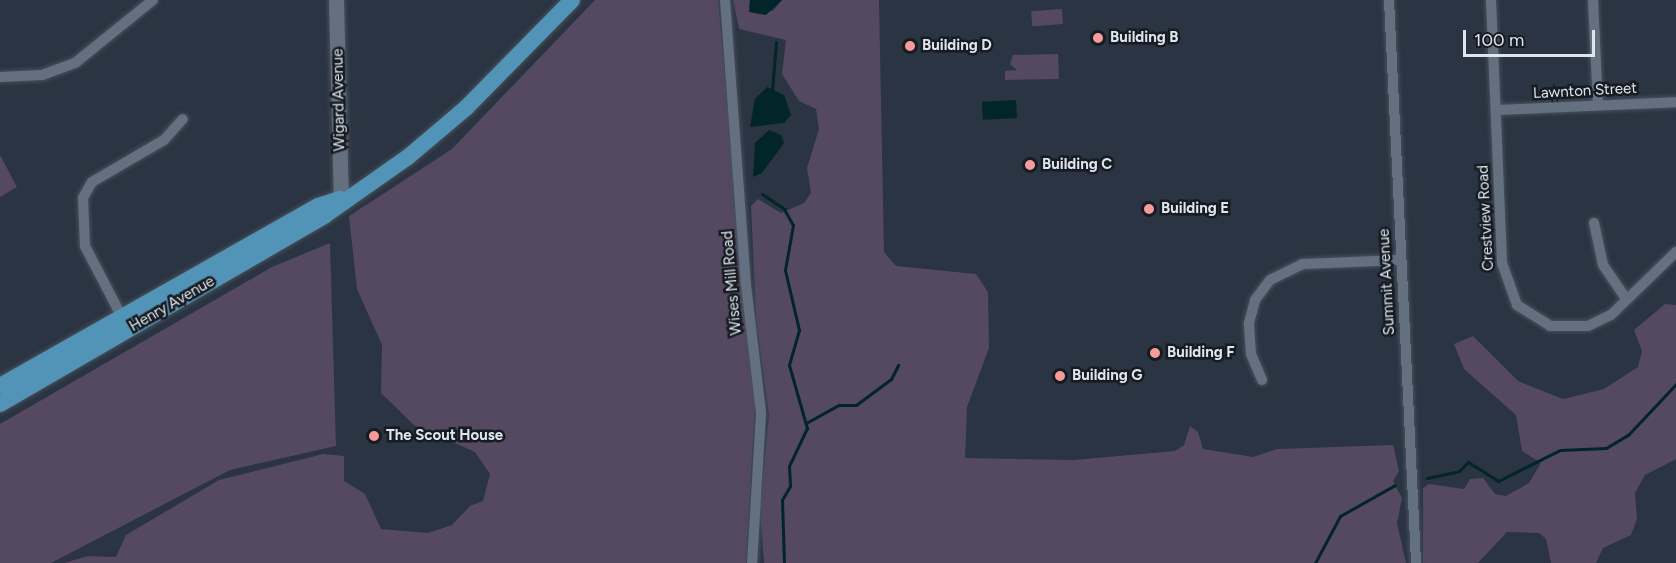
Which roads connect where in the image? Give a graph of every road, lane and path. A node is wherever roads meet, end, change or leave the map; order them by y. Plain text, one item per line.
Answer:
1 (153, 0) edge
2 (336, 0) edge
3 (572, 0) edge
4 (725, 0) edge
5 (1389, 0) edge
6 (1491, 0) edge
7 (1593, 0) edge
8 (0, 77) edge
9 (1676, 102) edge
10 (1598, 105) junction
11 (1496, 110) junction
12 (183, 118) dead end
13 (341, 199) junction
14 (1594, 223) dead end
15 (1676, 252) edge
16 (1401, 260) junction
17 (1627, 300) junction
18 (125, 323) junction
19 (1262, 380) dead end
20 (0, 386) edge
21 (0, 404) edge
22 (752, 563) edge
23 (1416, 563) edge

1 - 8 street
2 - 13 street, Wigard Avenue
3 - 13 main road, Henry Avenue
4 - 22 street, Wises Mill Road
5 - 16 street, Summit Avenue
6 - 11 street, Crestview Road
7 - 10 street
9 - 10 street, Lawnton Street
10 - 11 street, Lawnton Street
11 - 17 street, Crestview Road
12 - 18 street
13 - 18 main road, Henry Avenue
14 - 17 street
15 - 17 street, Crestview Road
16 - 19 street
16 - 23 street, Summit Avenue
18 - 20 main road, Henry Avenue
18 - 21 main road, Henry Avenue

